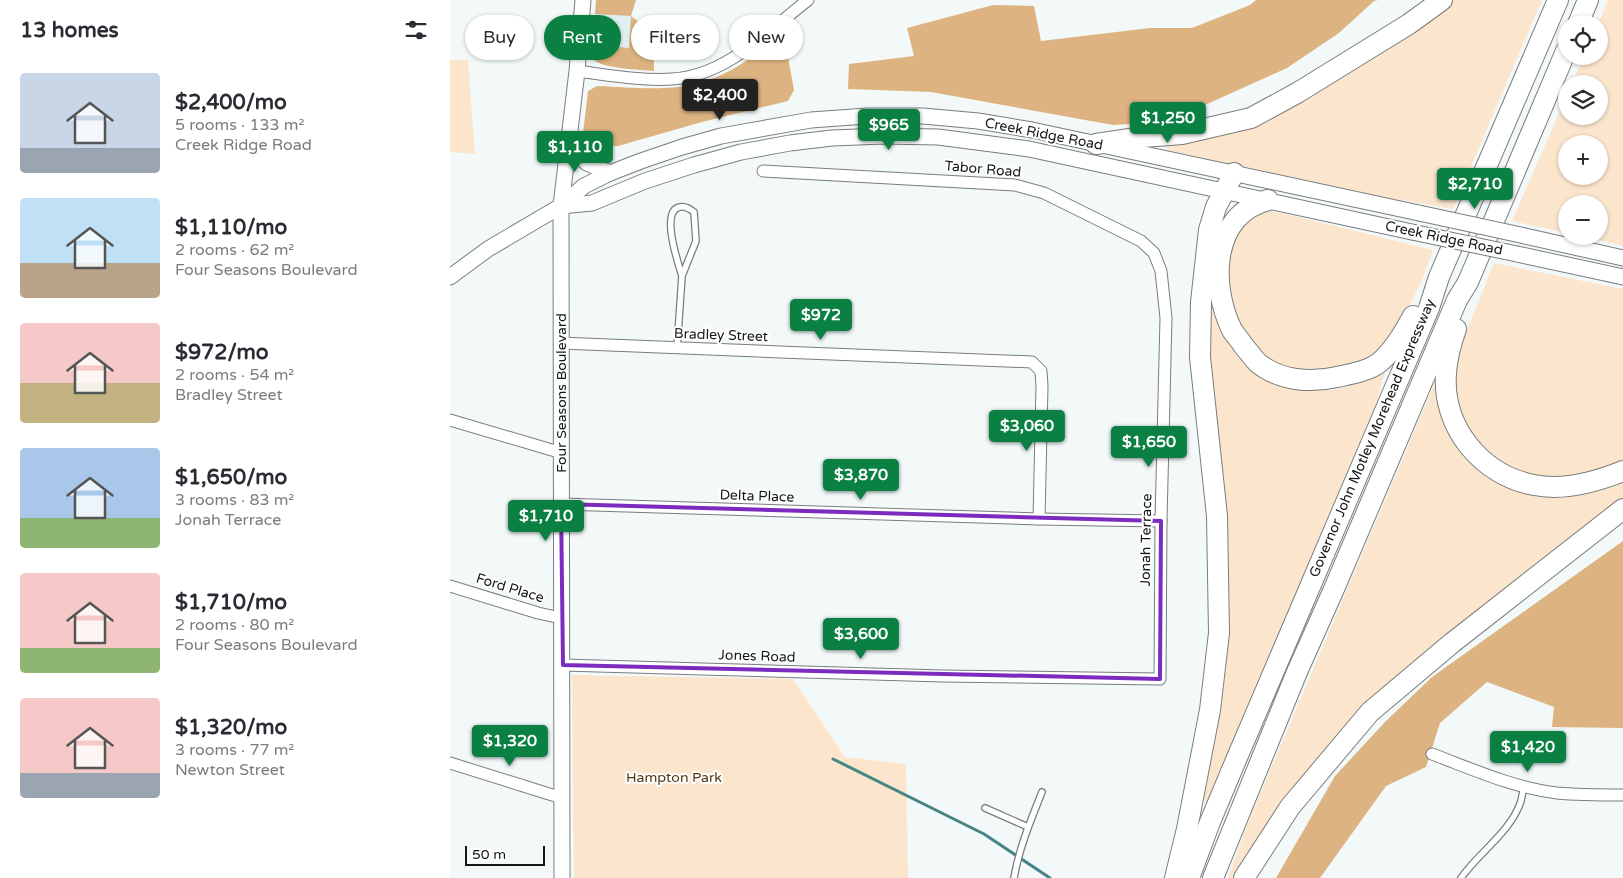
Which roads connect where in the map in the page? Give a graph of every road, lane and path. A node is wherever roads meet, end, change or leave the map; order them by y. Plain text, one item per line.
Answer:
1 (583, 0) edge
2 (808, 0) edge
3 (1442, 0) edge
4 (1558, 0) edge
5 (1588, 0) edge
6 (1582, 15) edge
7 (1560, 65) edge
8 (577, 71) junction
9 (1096, 144) junction
10 (569, 146) junction
11 (763, 171) dead end
12 (610, 173) junction
13 (1234, 173) junction
14 (1224, 191) junction
15 (1268, 200) junction
16 (561, 206) junction
17 (1154, 254) joint
18 (1623, 258) edge
19 (682, 276) junction
20 (450, 277) edge
21 (1439, 277) junction
22 (1623, 277) edge
23 (1468, 282) junction
24 (560, 343) junction
25 (677, 348) junction
26 (450, 420) edge
27 (562, 453) junction
28 (1623, 471) edge
29 (561, 504) junction
30 (1623, 509) edge
31 (1039, 519) junction
32 (1161, 521) junction
33 (450, 586) edge
34 (561, 618) junction
35 (562, 665) junction
36 (1160, 679) joint
37 (1432, 754) dead end
38 (450, 763) edge
39 (1524, 786) junction
40 (1042, 792) dead end
41 (1623, 795) edge
42 (562, 798) junction
43 (985, 808) dead end
44 (1028, 826) junction
45 (562, 878) edge
46 (1014, 878) edge
47 (1175, 878) edge
48 (1189, 878) edge
49 (1213, 878) edge
50 (1244, 878) edge
51 (1462, 878) edge

1 - 8 main road, Four Seasons Boulevard
2 - 8 street
3 - 9 highway
4 - 21 highway, Governor John Motley Morehead Expressway
5 - 6 highway
7 - 23 highway, Governor John Motley Morehead Expressway
8 - 10 main road, Four Seasons Boulevard
9 - 12 main road, Creek Ridge Road
9 - 13 main road, Creek Ridge Road
10 - 12 main road
10 - 16 main road, Four Seasons Boulevard
11 - 17 street, Tabor Road
12 - 16 main road, Creek Ridge Road
13 - 14 highway
13 - 18 main road, Creek Ridge Road, bridge
14 - 15 main road, Creek Ridge Road
14 - 16 main road, Creek Ridge Road
14 - 47 highway
15 - 21 highway
15 - 22 main road, Creek Ridge Road, bridge
16 - 20 main road, Creek Ridge Road
16 - 24 main road, Four Seasons Boulevard
17 - 32 street, Jonah Terrace
19 - 19 lane
19 - 25 lane
21 - 48 highway, Governor John Motley Morehead Expressway
23 - 28 highway
23 - 49 highway, Governor John Motley Morehead Expressway
24 - 25 street, Bradley Street
24 - 27 main road, Four Seasons Boulevard
25 - 31 street, Bradley Street
26 - 27 street
27 - 29 main road, Four Seasons Boulevard
29 - 31 street, Delta Place
29 - 34 main road, Four Seasons Boulevard
30 - 50 highway
31 - 32 street, Delta Place
32 - 36 street, Jonah Terrace
33 - 34 street, Ford Place
34 - 35 main road, Four Seasons Boulevard
35 - 36 street, Jones Road
35 - 42 main road, Four Seasons Boulevard
37 - 39 street
38 - 42 street
39 - 41 street
39 - 51 lane
40 - 44 lane
42 - 45 main road, Four Seasons Boulevard
43 - 44 lane
44 - 46 lane

